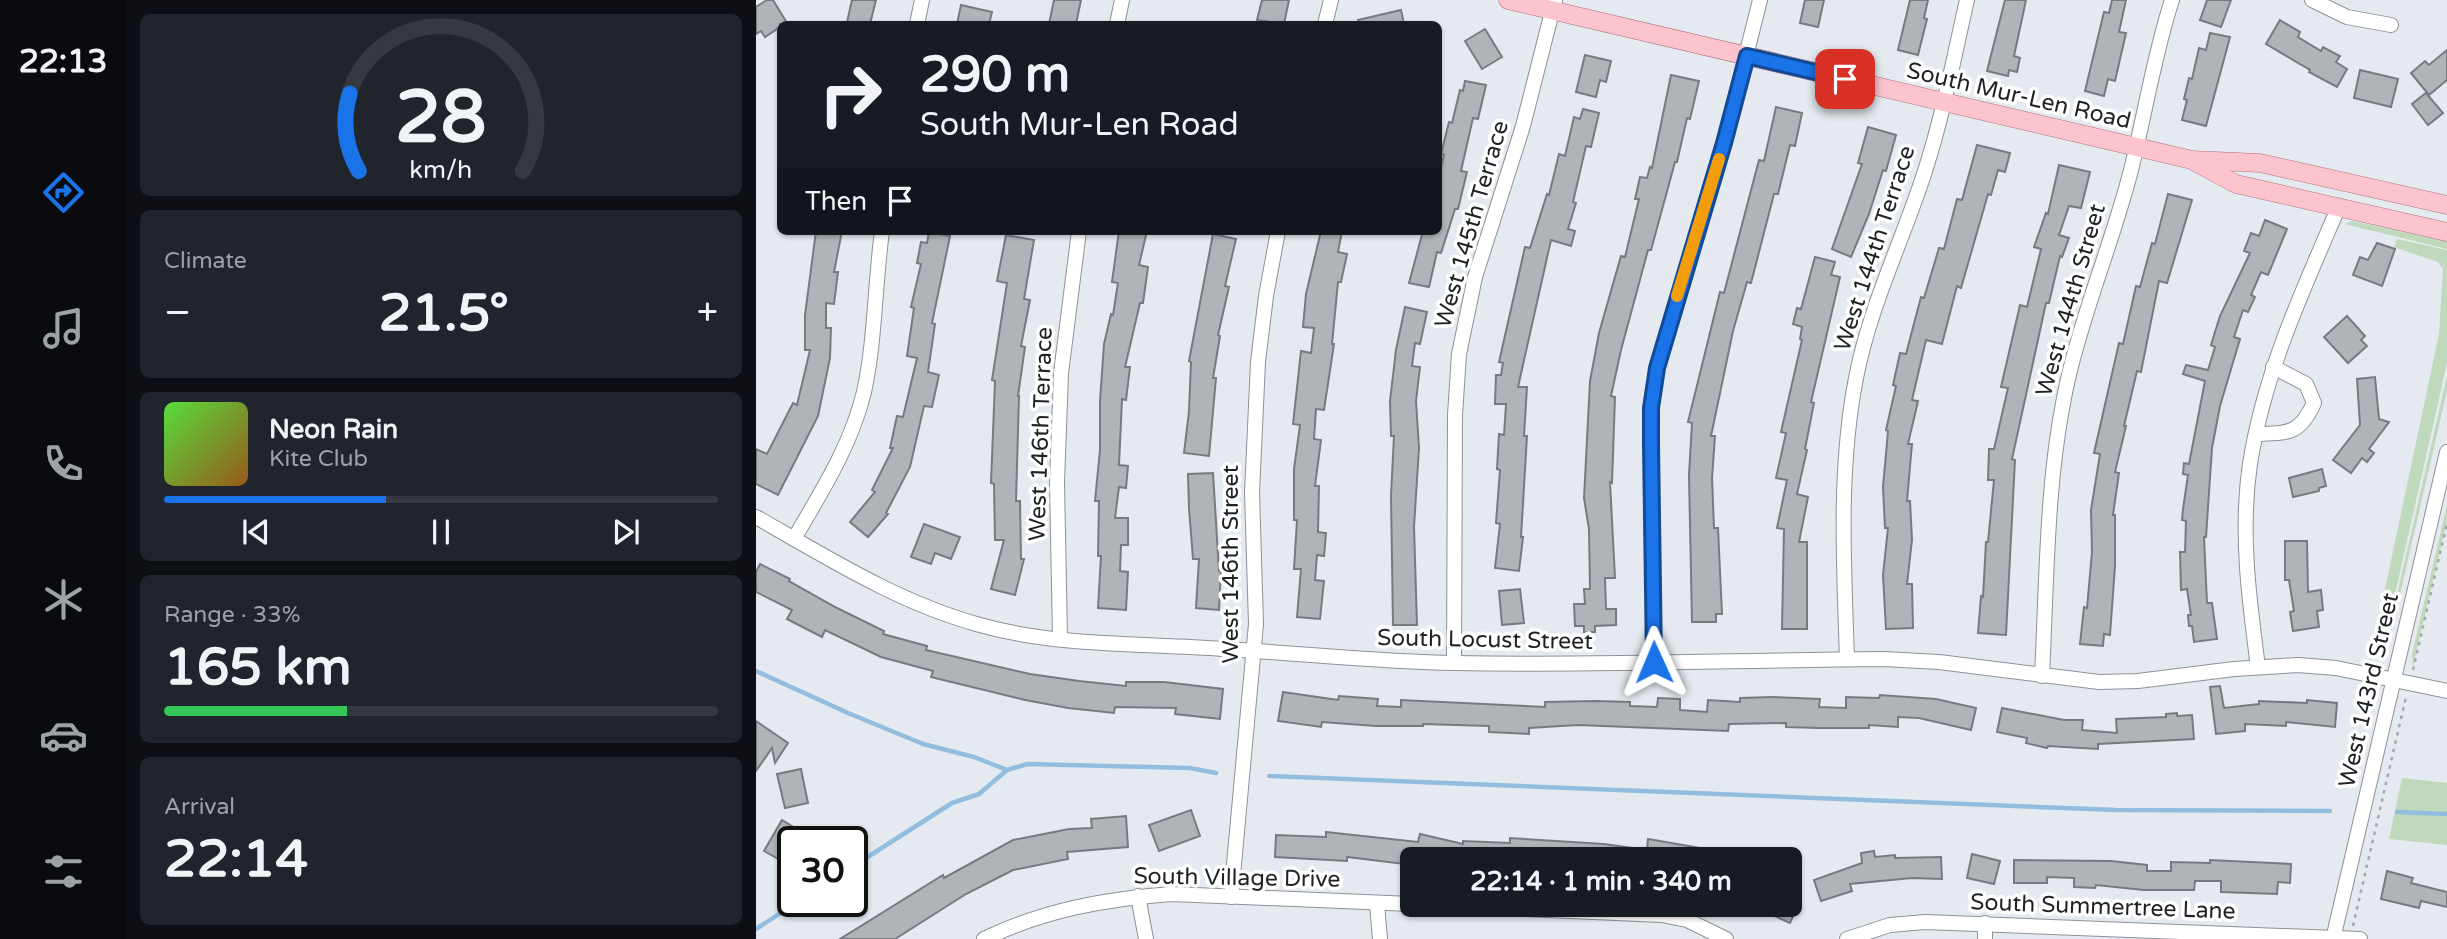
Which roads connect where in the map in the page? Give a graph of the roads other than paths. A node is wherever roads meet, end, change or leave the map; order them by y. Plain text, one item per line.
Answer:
1 (922, 0) edge
2 (1122, 0) edge
3 (1331, 0) edge
4 (1508, 0) edge
5 (1760, 0) edge
6 (1967, 0) edge
7 (2172, 0) edge
8 (2312, 0) edge
9 (1554, 5) edge
10 (917, 21) edge
11 (1118, 21) edge
12 (1326, 21) edge
13 (2391, 26) dead end
14 (1747, 56) junction
15 (1943, 103) junction
16 (2136, 147) junction
17 (2192, 160) junction
18 (2447, 205) edge
19 (2339, 206) junction
20 (2447, 232) edge
21 (882, 235) edge
22 (1078, 235) edge
23 (1277, 235) edge
24 (2273, 367) junction
25 (2257, 434) junction
26 (2447, 452) edge
27 (756, 517) edge
28 (794, 539) junction
29 (1060, 639) junction
30 (1254, 652) junction
31 (1847, 659) junction
32 (1654, 662) junction
33 (1454, 663) junction
34 (2258, 667) junction
35 (2042, 676) junction
36 (2394, 680) junction
37 (2447, 691) edge
38 (1139, 897) junction
39 (1231, 897) junction
40 (1377, 903) junction
41 (1400, 904) edge
42 (1672, 917) edge
43 (1985, 923) junction
44 (2185, 936) edge
45 (2333, 938) edge
46 (2355, 938) edge
47 (984, 939) edge
48 (1146, 939) edge
49 (1380, 939) edge
50 (1726, 939) edge
51 (1847, 939) edge
52 (1985, 939) edge

1 - 10 street
2 - 11 street
3 - 12 street
4 - 9 main road, South Mur-Len Road
5 - 14 street
6 - 15 street, West 144th Terrace
7 - 16 street, West 144th Street
8 - 13 street
9 - 14 main road, South Mur-Len Road
9 - 33 street, West 145th Terrace
14 - 15 main road, South Mur-Len Road
14 - 32 street
15 - 16 main road, South Mur-Len Road
15 - 31 street, West 144th Terrace
16 - 17 main road, South Mur-Len Road
16 - 35 street, West 144th Street
17 - 18 main road, South Mur-Len Road
17 - 19 main road, South Mur-Len Road
19 - 20 main road, South Mur-Len Road
19 - 24 street
21 - 28 street
22 - 29 street, West 146th Terrace
23 - 30 street, West 146th Street
24 - 25 street
24 - 25 street
25 - 34 street
26 - 36 street, West 143rd Street
27 - 28 street, South Locust Street
28 - 29 street, South Locust Street
29 - 30 street, South Locust Street
30 - 33 street, South Locust Street
30 - 39 street, West 146th Street
31 - 32 street, South Locust Street
31 - 35 street, South Locust Street
32 - 33 street, South Locust Street
34 - 35 street, South Locust Street
34 - 36 street, South Locust Street
36 - 37 street, South Locust Street
36 - 45 street, West 143rd Street
38 - 39 street, South Village Drive
38 - 47 street, South Village Drive
38 - 48 street
39 - 40 street, South Village Drive
40 - 41 street, South Village Drive
40 - 49 street
42 - 50 street
43 - 44 street, South Summertree Lane
43 - 51 street, South Summertree Lane
43 - 52 street
44 - 45 street, South Summertree Lane
45 - 46 street, South Summertree Lane

